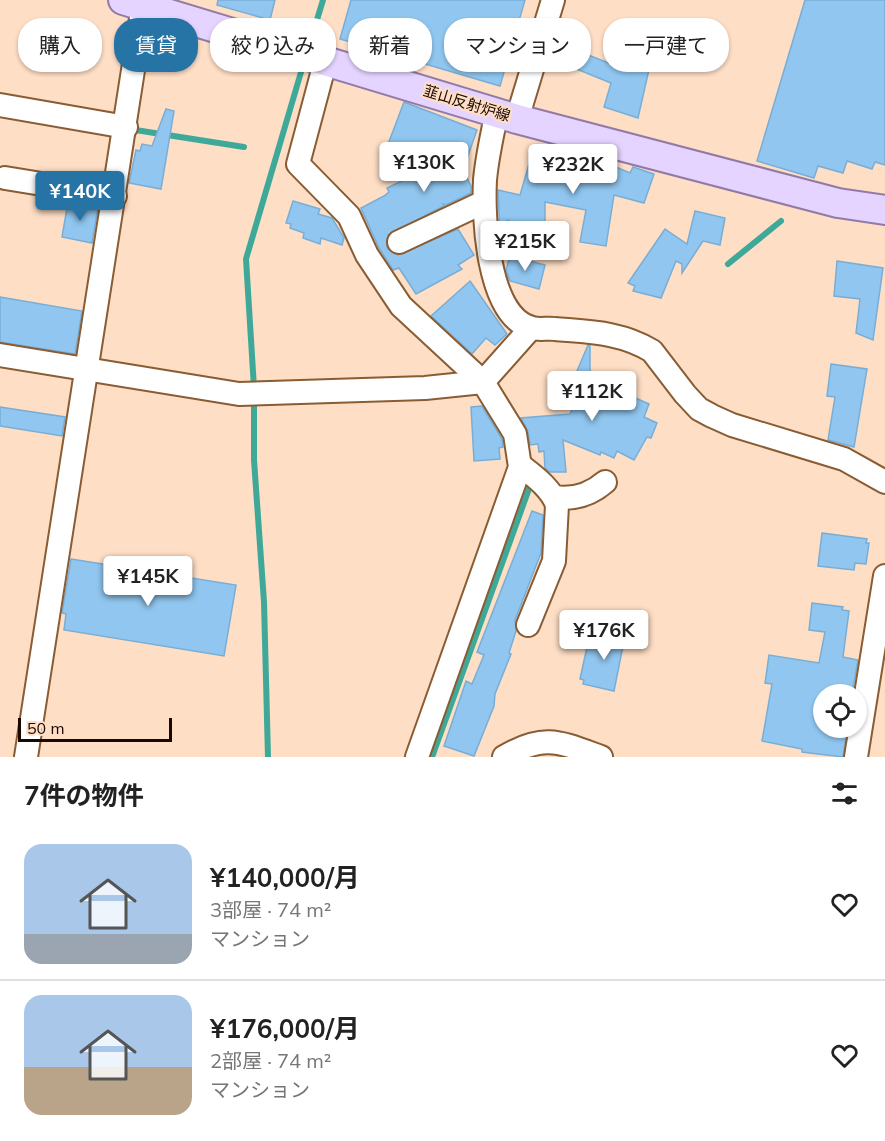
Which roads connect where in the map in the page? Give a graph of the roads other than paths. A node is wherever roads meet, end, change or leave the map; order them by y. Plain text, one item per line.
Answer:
1 (553, 0) edge
2 (133, 3) edge
3 (210, 25) edge
4 (336, 62) edge
5 (323, 72) edge
6 (0, 105) edge
7 (507, 115) junction
8 (126, 127) junction
9 (5, 178) dead end
10 (115, 196) junction
11 (484, 202) junction
12 (885, 210) edge
13 (399, 242) dead end
14 (531, 328) junction
15 (0, 355) edge
16 (88, 370) junction
17 (483, 382) junction
18 (520, 465) junction
19 (875, 466) edge
20 (605, 482) dead end
21 (885, 482) edge
22 (554, 497) junction
23 (885, 576) edge
24 (528, 625) dead end
25 (880, 656) edge
26 (27, 757) edge
27 (417, 757) edge
28 (504, 757) edge
29 (601, 757) edge
30 (856, 757) edge

1 - 7 street
2 - 3 main road, 韮山反射炉線
2 - 8 street
4 - 7 main road, 韮山反射炉線
5 - 17 street
6 - 8 street
7 - 11 street
7 - 12 main road, 韮山反射炉線
8 - 10 street
9 - 10 street
10 - 16 street
11 - 13 street
11 - 14 street
14 - 17 street
14 - 19 street
15 - 16 street
16 - 17 street
16 - 26 street
17 - 18 street
18 - 22 street
18 - 27 street
19 - 21 street
20 - 22 street
22 - 24 street
23 - 25 street
25 - 30 street
28 - 29 street

